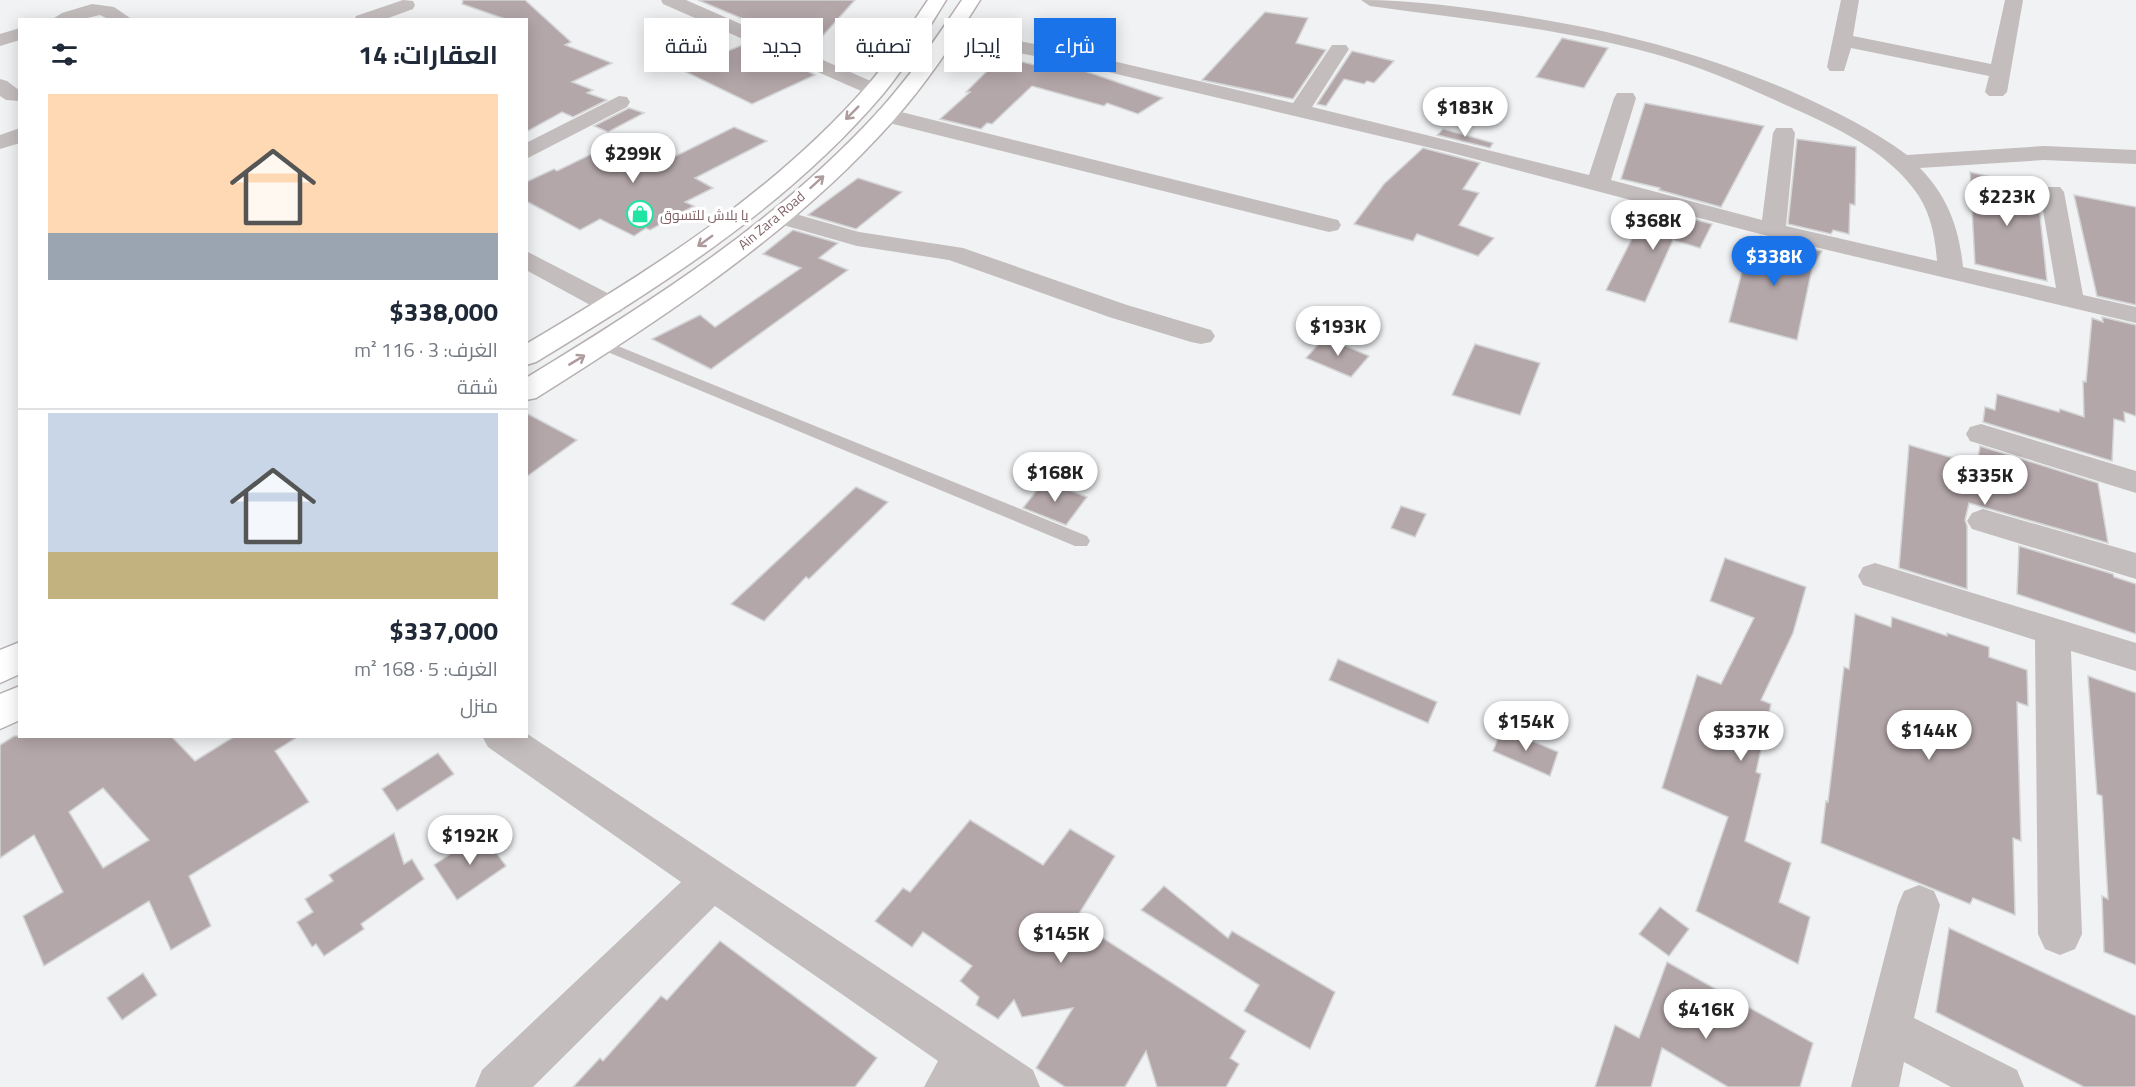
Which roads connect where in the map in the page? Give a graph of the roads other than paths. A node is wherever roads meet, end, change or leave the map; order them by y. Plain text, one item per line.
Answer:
1 (670, 0) edge
2 (937, 0) edge
3 (970, 0) edge
4 (1370, 0) edge
5 (1851, 0) edge
6 (2014, 0) edge
7 (405, 5) dead end
8 (67, 18) edge
9 (121, 18) edge
10 (369, 18) edge
11 (960, 18) edge
12 (18, 35) edge
13 (0, 40) edge
14 (1842, 40) junction
15 (944, 44) edge
16 (1022, 48) edge
17 (1339, 49) dead end
18 (1837, 67) dead end
19 (2001, 72) junction
20 (874, 90) junction
21 (1996, 94) dead end
22 (1625, 98) dead end
23 (619, 102) dead end
24 (1299, 110) junction
25 (885, 116) junction
26 (1784, 133) dead end
27 (18, 136) edge
28 (0, 142) edge
29 (528, 151) edge
30 (2136, 158) edge
31 (1904, 162) junction
32 (1598, 184) junction
33 (2052, 192) dead end
34 (778, 216) junction
35 (1329, 225) dead end
36 (1773, 230) junction
37 (528, 260) edge
38 (1950, 272) junction
39 (2071, 300) junction
40 (612, 306) junction
41 (2136, 315) edge
42 (1201, 336) dead end
43 (603, 345) junction
44 (528, 355) edge
45 (528, 390) edge
46 (1981, 434) dead end
47 (2136, 482) edge
48 (1983, 521) dead end
49 (1081, 541) dead end
50 (2136, 566) edge
51 (1875, 576) dead end
52 (2053, 632) junction
53 (18, 657) edge
54 (2136, 657) edge
55 (0, 668) edge
56 (18, 702) edge
57 (0, 713) edge
58 (504, 738) edge
59 (712, 881) junction
60 (1919, 905) dead end
61 (2060, 934) dead end
62 (1888, 1029) junction
63 (960, 1073) edge
64 (499, 1087) edge
65 (1016, 1087) edge
66 (1875, 1087) edge
67 (2000, 1087) edge

1 - 20 street
2 - 20 main road, Ain Zara Road
3 - 11 main road, Ain Zara Road
4 - 31 street
5 - 14 street
6 - 19 street
7 - 10 street
8 - 9 street
12 - 13 street
14 - 18 street
14 - 19 street
15 - 25 main road, Ain Zara Road
16 - 24 street
17 - 24 street
19 - 21 street
20 -> 40 main road, Ain Zara Road
22 - 32 street
23 - 29 street
24 - 32 street
34 -> 25 main road, Ain Zara Road
25 - 35 street
26 - 36 street
27 - 28 street
30 - 31 street
31 - 38 street
32 - 36 street
33 - 39 street
34 - 42 street
34 - 43 main road, Ain Zara Road
36 - 38 street
37 - 40 street
38 - 39 street
39 - 41 street
40 - 44 main road, Ain Zara Road
45 -> 43 main road, Ain Zara Road
43 - 49 lane
46 - 47 street
48 - 50 street
51 - 52 street
52 - 54 street
52 - 61 street
53 - 55 main road
56 - 57 main road
58 - 59 street
59 - 63 street
59 - 64 street
60 - 62 street
62 - 66 street
62 - 67 street
63 - 65 street

